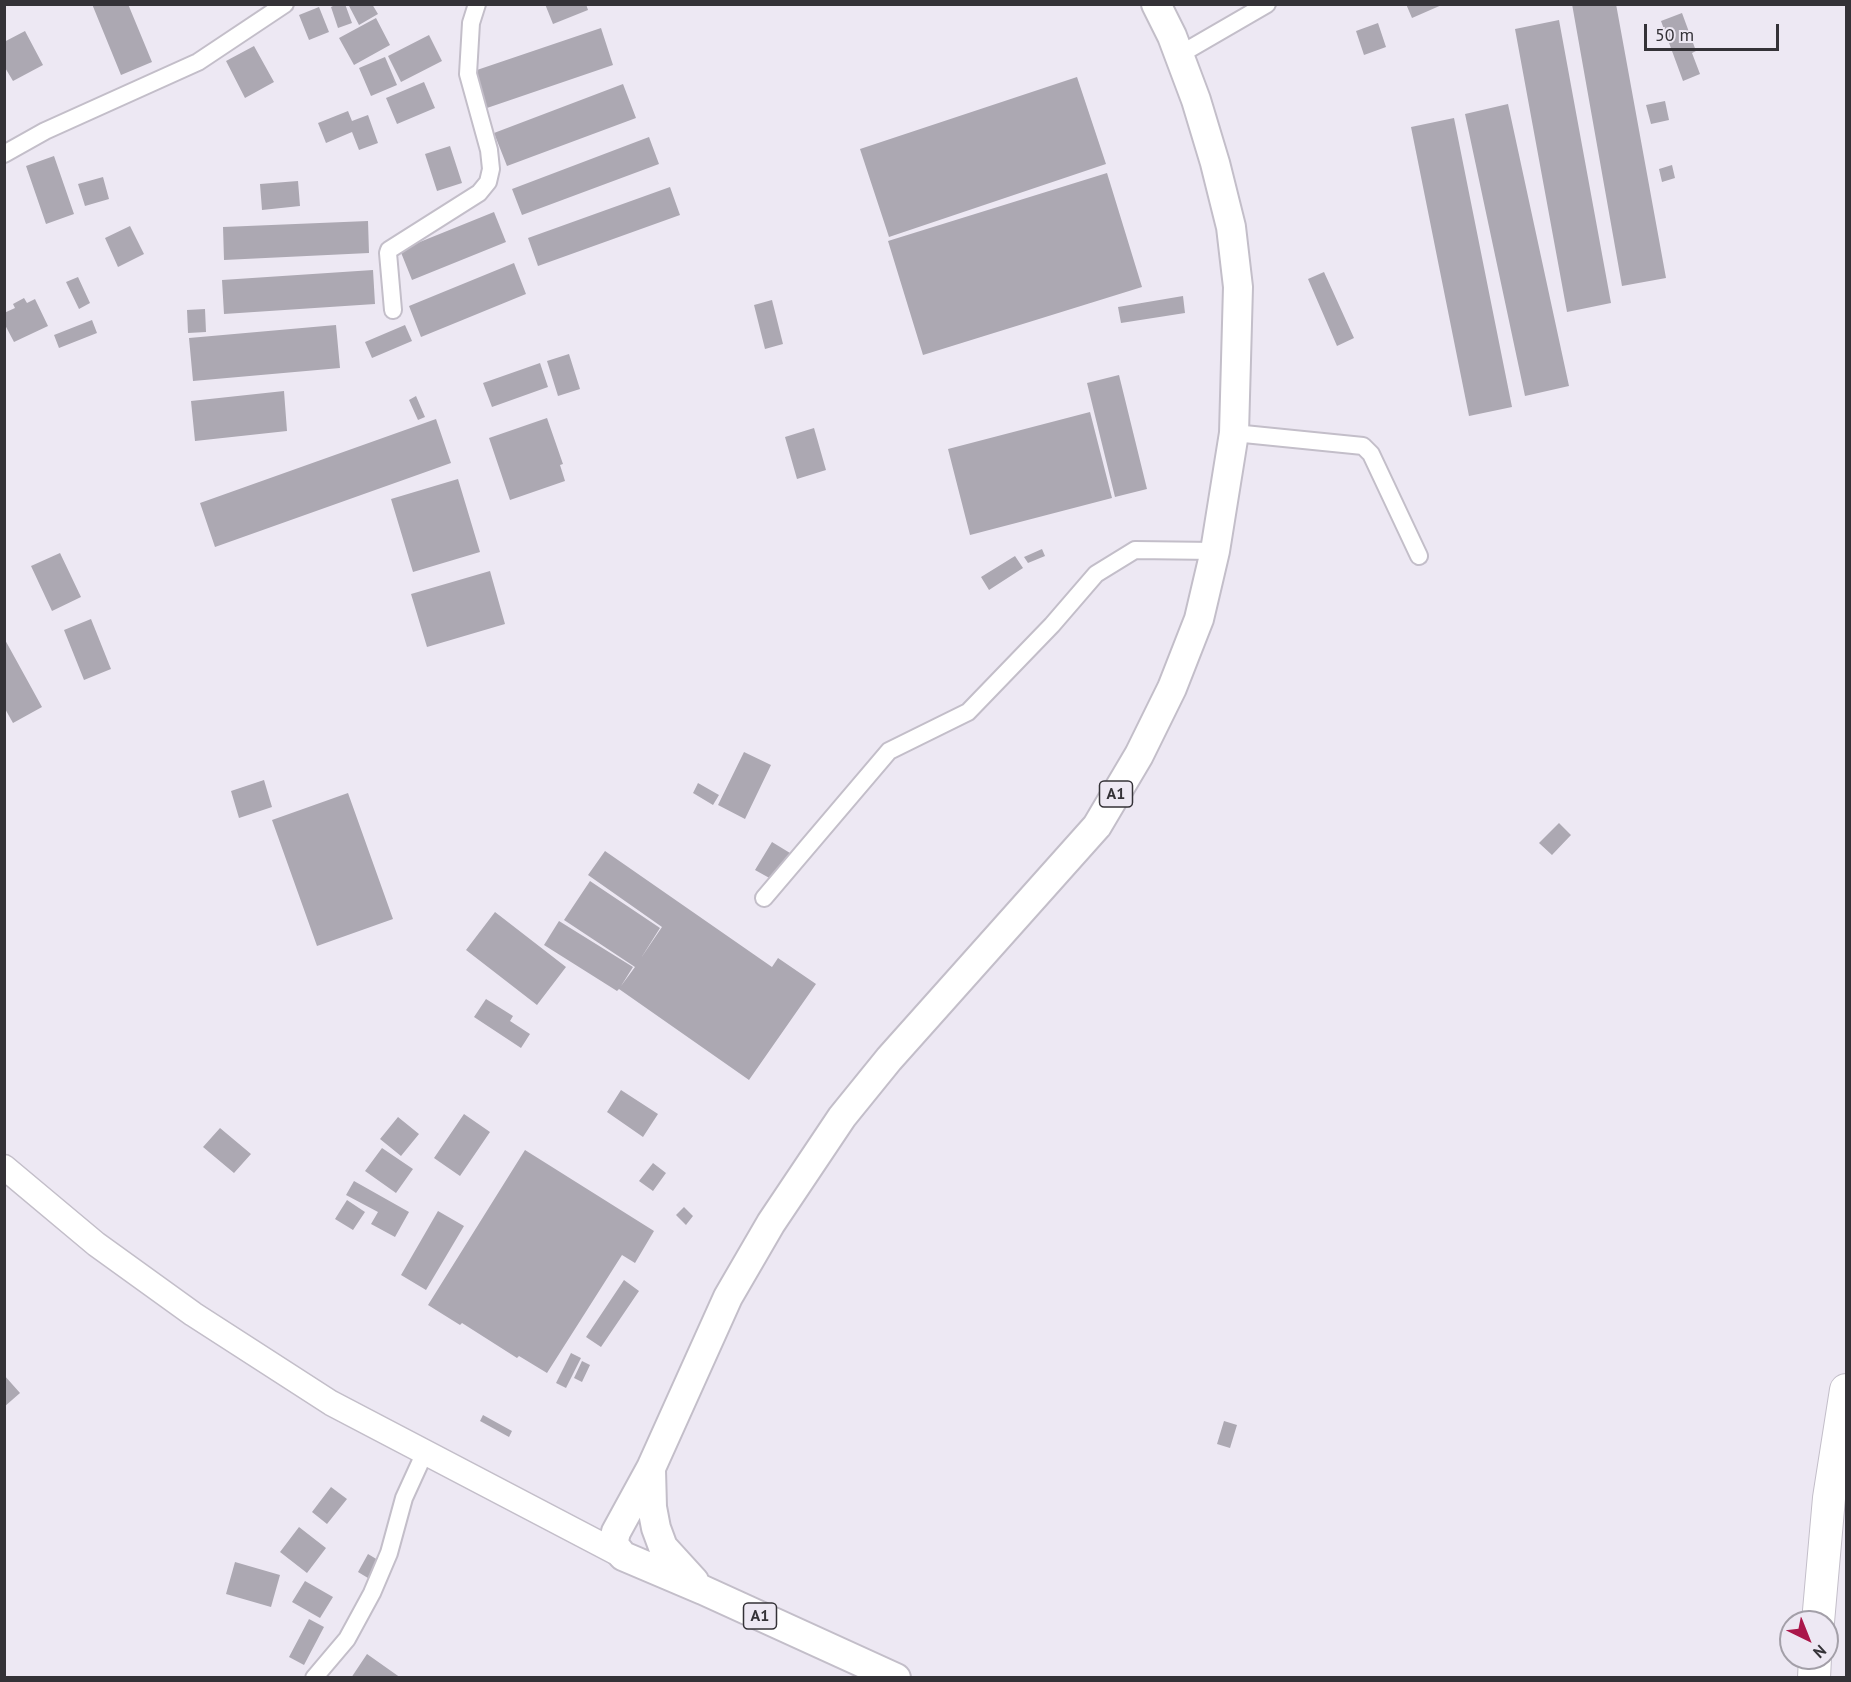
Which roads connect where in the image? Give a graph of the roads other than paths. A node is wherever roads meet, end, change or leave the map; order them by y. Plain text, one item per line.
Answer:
1 (285, 4) edge
2 (477, 4) edge
3 (1156, 4) edge
4 (1267, 4) edge
5 (1179, 55) junction
6 (4, 154) edge
7 (393, 310) dead end
8 (1234, 433) junction
9 (1215, 550) junction
10 (1419, 556) dead end
11 (764, 898) dead end
12 (4, 1167) edge
13 (1846, 1390) edge
14 (425, 1452) junction
15 (651, 1468) junction
16 (622, 1556) junction
17 (703, 1590) junction
18 (1819, 1610) edge
19 (314, 1677) edge
20 (896, 1677) edge

1 - 6 street
2 - 7 street
3 - 5 highway, A1
4 - 5 street
5 - 8 highway, A1
8 - 9 highway, A1
8 - 10 street
9 - 11 street
9 - 15 highway, A1
12 - 14 main road
13 - 18 highway
14 - 16 main road
14 - 19 street
15 - 16 highway, A1
15 - 17 highway, A1
16 - 17 highway, A1
17 - 20 highway, A1

